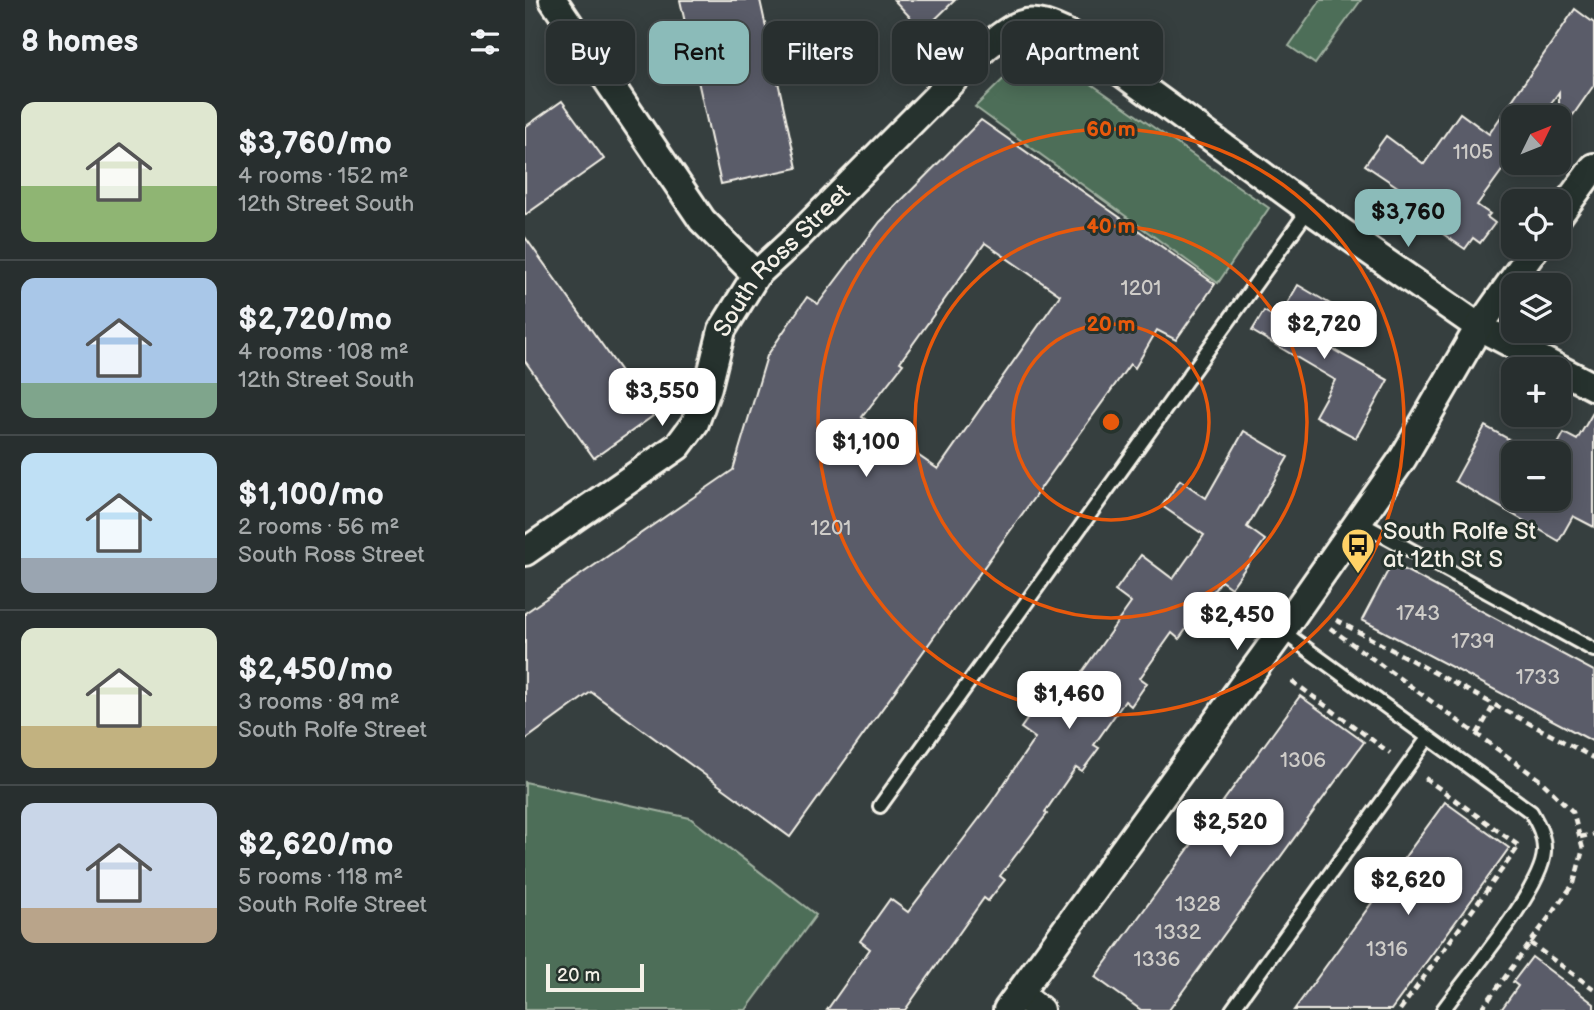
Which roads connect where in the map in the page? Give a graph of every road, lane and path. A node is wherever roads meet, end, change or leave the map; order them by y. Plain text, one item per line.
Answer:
1 (553, 0) edge
2 (1594, 167) edge
3 (1571, 199) edge
4 (1309, 209) junction
5 (1527, 259) edge
6 (756, 275) junction
7 (1479, 327) junction
8 (1594, 387) edge
9 (1359, 522) junction
10 (525, 552) edge
11 (1336, 620) dead end
12 (1282, 631) junction
13 (1594, 650) edge
14 (1291, 681) dead end
15 (1494, 705) junction
16 (1478, 734) dead end
17 (1429, 738) junction
18 (1594, 758) edge
19 (1408, 766) junction
20 (880, 806) dead end
21 (1594, 834) edge
22 (1580, 837) dead end
23 (1530, 943) dead end
24 (1594, 989) edge
25 (1013, 1002) edge
26 (1040, 1010) edge
27 (1232, 1010) edge
28 (1400, 1010) edge
29 (1443, 1010) edge

1 - 6 street
2 - 3 street
4 - 6 street, South Ross Street
4 - 7 street
4 - 20 lane
5 - 7 street
6 - 10 street, South Ross Street
7 - 8 street
7 - 9 street
9 - 12 street
9 - 13 lane
11 - 15 path
12 - 17 lane
12 - 25 street
14 - 19 path
15 - 16 path
15 - 18 path
17 - 19 lane
17 - 29 lane
19 - 27 lane
19 - 28 path
21 - 22 path
23 - 24 path
25 - 26 street

